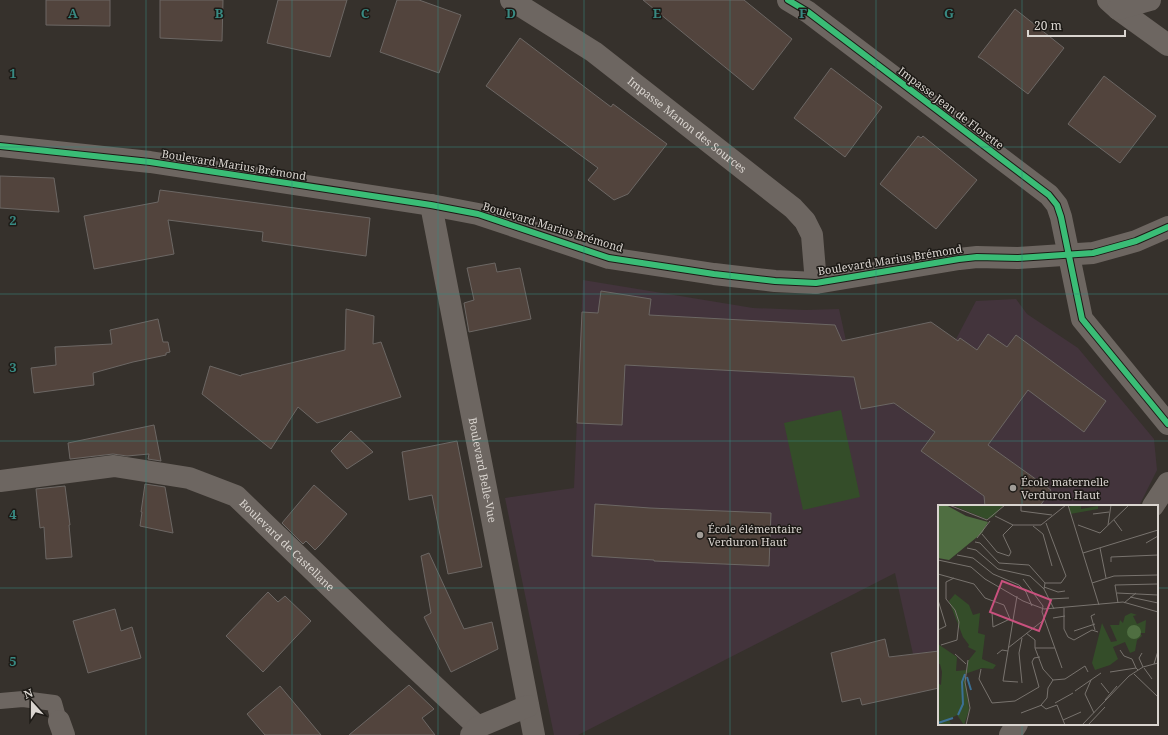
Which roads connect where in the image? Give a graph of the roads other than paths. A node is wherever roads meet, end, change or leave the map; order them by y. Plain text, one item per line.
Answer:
1 (511, 0) edge
2 (788, 0) edge
3 (1150, 0) edge
4 (1112, 4) edge
5 (1168, 45) edge
6 (0, 146) edge
7 (431, 205) junction
8 (1168, 227) edge
9 (1069, 255) junction
10 (816, 283) junction
11 (1168, 424) edge
12 (0, 481) edge
13 (1168, 483) edge
14 (1154, 505) edge
15 (0, 700) edge
16 (528, 706) junction
17 (1016, 725) edge
18 (62, 728) edge
19 (474, 731) edge
20 (534, 735) edge
21 (1010, 735) edge

1 - 10 street, Impasse Manon des Sources
2 - 9 street, Impasse Jean de Florette
3 - 4 street
4 - 5 street
6 - 7 street, Boulevard Marius Brémond
7 - 10 street, Boulevard Marius Brémond
7 - 16 street, Boulevard Belle-Vue
8 - 9 street, Boulevard Marius Brémond
9 - 10 street, Boulevard Marius Brémond
9 - 11 street, Impasse Jean de Florette
12 - 19 street, Boulevard de Castellane
13 - 14 street
15 - 18 lane
16 - 19 street
16 - 20 street, Boulevard Belle-Vue
17 - 21 street

